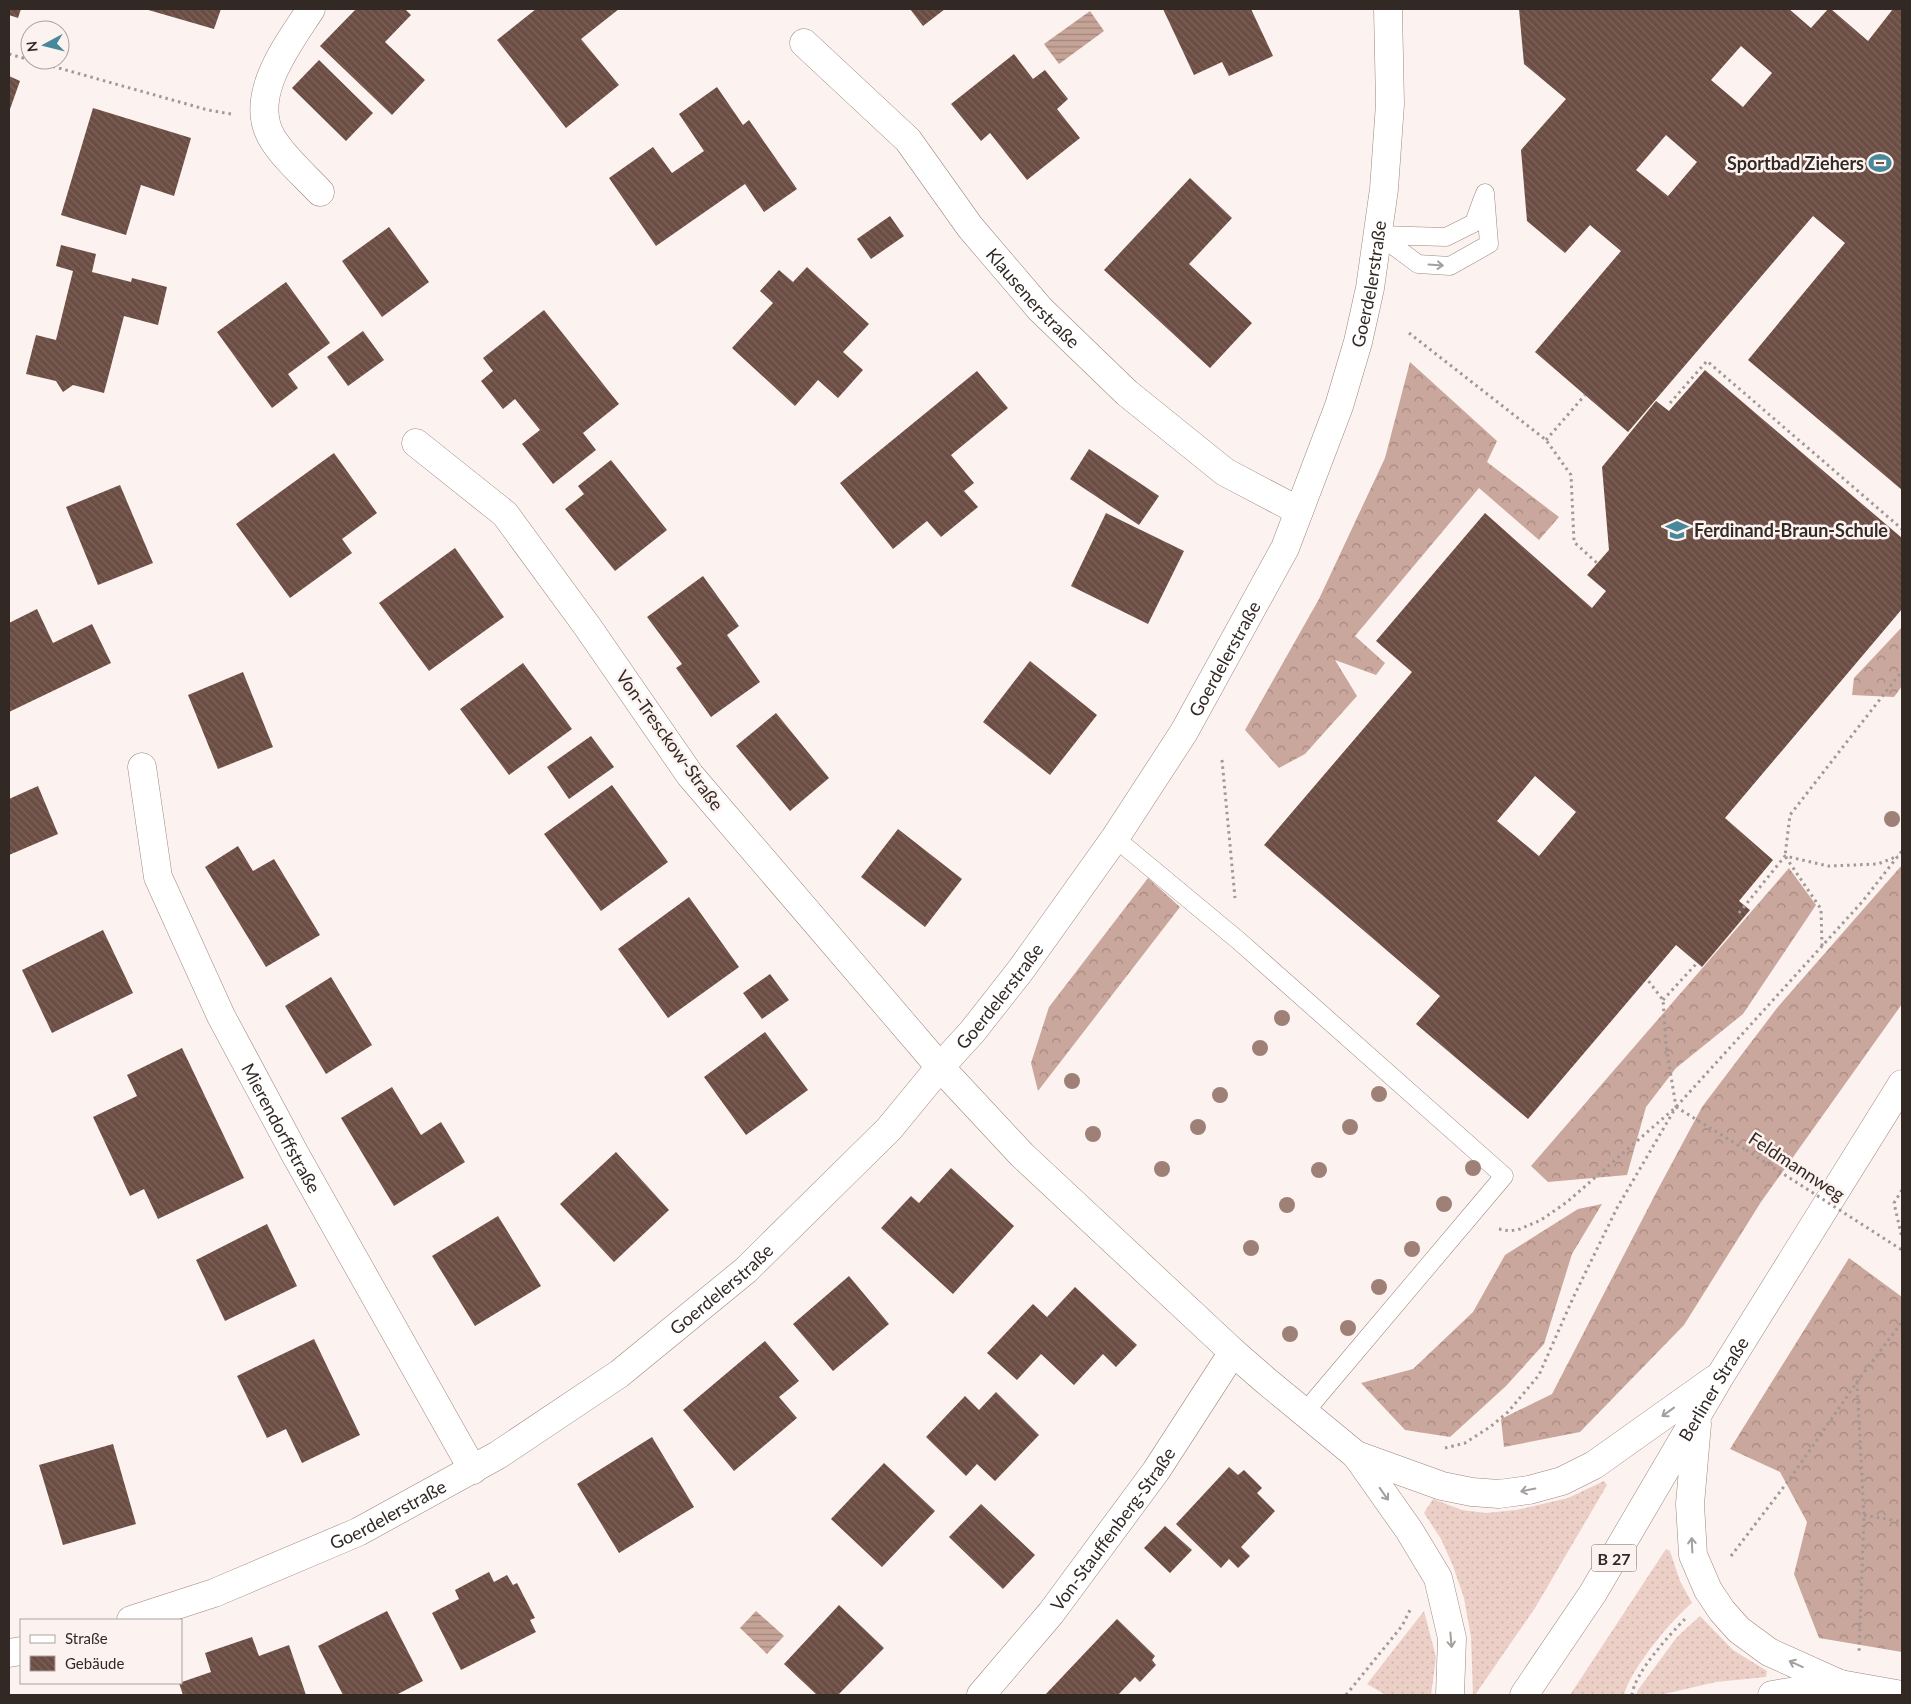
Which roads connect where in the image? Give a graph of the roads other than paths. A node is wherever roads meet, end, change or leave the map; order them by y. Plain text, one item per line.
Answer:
1 (311, 9) edge
2 (1388, 9) edge
3 (804, 43) dead end
4 (320, 192) dead end
5 (1379, 235) junction
6 (416, 443) dead end
7 (1299, 511) junction
8 (142, 767) dead end
9 (1115, 838) junction
10 (940, 1067) junction
11 (1902, 1084) edge
12 (1233, 1352) junction
13 (1722, 1374) junction
14 (1304, 1412) junction
15 (1698, 1417) junction
16 (1356, 1455) junction
17 (473, 1470) junction
18 (134, 1619) edge
19 (1849, 1685) junction
20 (981, 1695) edge
21 (1450, 1695) edge
22 (1524, 1695) edge
23 (1772, 1695) edge
24 (1902, 1695) edge

1 - 4 main road
2 - 5 main road, Goerdelerstraße
3 - 7 main road, Klausenerstraße
5 -> 5 lane
5 - 7 main road, Goerdelerstraße
6 - 10 main road, Von-Tresckow-Straße
7 - 9 main road, Goerdelerstraße
8 - 17 main road, Mierendorffstraße
9 - 10 main road, Goerdelerstraße
9 - 14 lane
10 - 12 main road
10 - 17 main road, Goerdelerstraße
11 - 13 main road, Berliner Straße / B 27
12 - 14 main road
12 - 20 main road, Von-Stauffenberg-Straße
13 - 15 main road, Berliner Straße / B 27
13 -> 16 main road
14 - 16 main road
19 -> 15 main road
15 - 22 main road, Berliner Straße / B 27
16 -> 21 main road
17 - 18 main road, Goerdelerstraße
19 - 23 main road
19 - 24 main road

